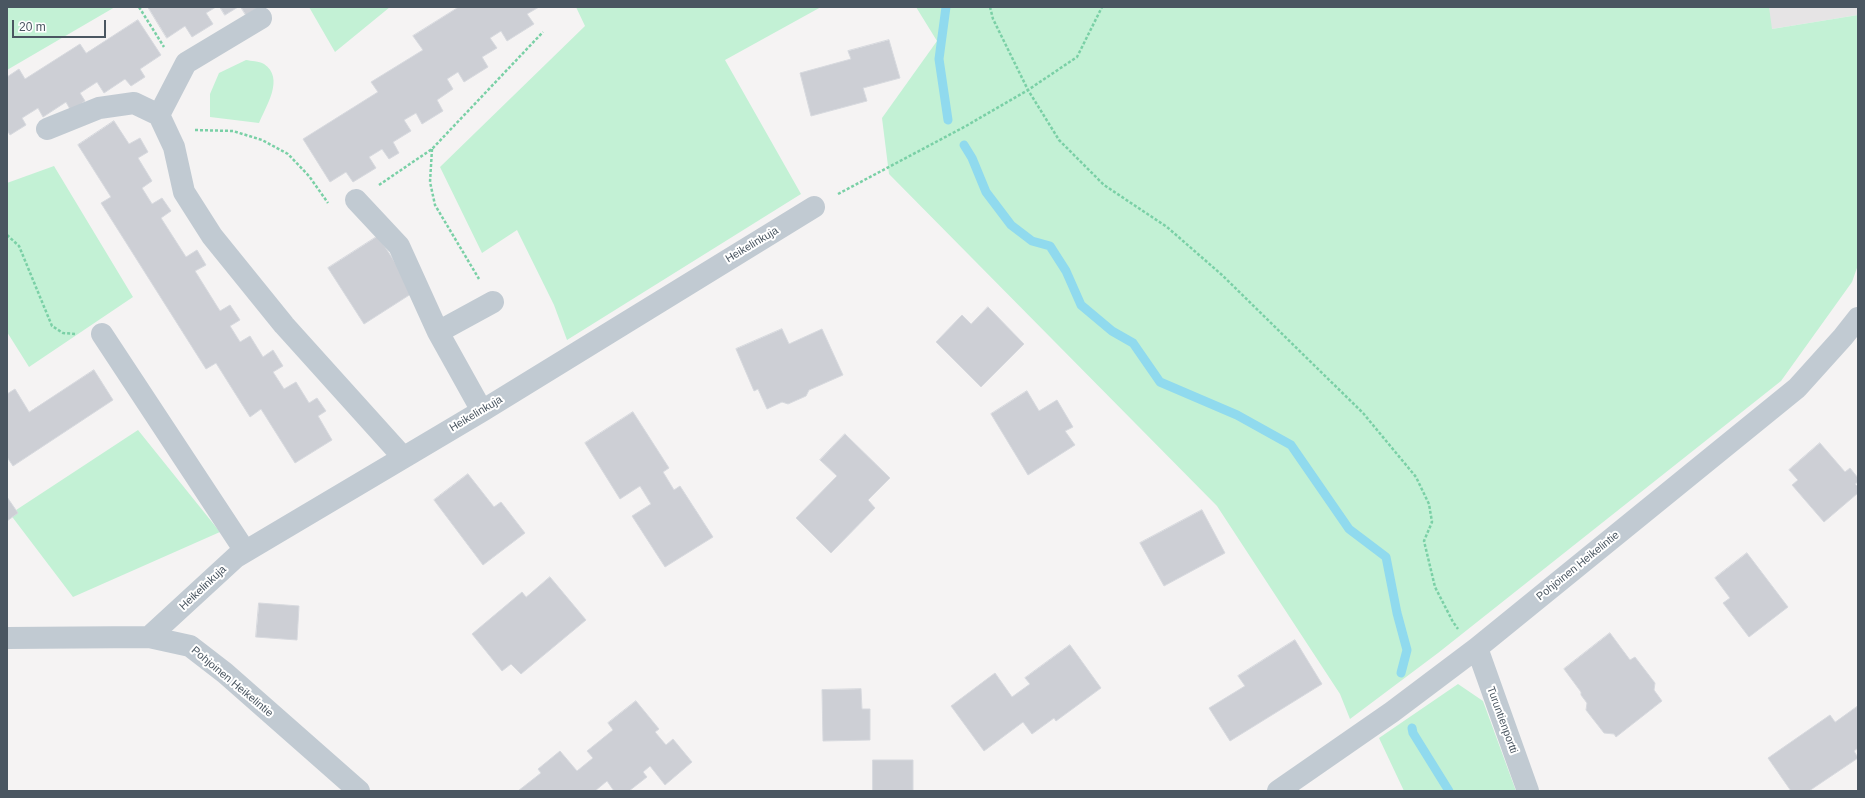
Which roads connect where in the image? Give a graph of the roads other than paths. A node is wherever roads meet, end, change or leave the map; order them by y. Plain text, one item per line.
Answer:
1 (261, 18) dead end
2 (163, 123) junction
3 (47, 129) dead end
4 (356, 200) road end
5 (814, 207) road end
6 (493, 302) road end
7 (1858, 318) edge
8 (438, 332) junction
9 (102, 334) road end
10 (482, 410) junction
11 (403, 457) junction
12 (245, 551) junction
13 (149, 637) junction
14 (7, 638) edge
15 (1477, 648) junction
16 (359, 791) edge
17 (1278, 791) edge
18 (1528, 791) edge

1 - 2 street
2 - 3 street
2 - 11 street
4 - 8 street
5 - 10 street, Heikelinkuja
6 - 8 street
7 - 15 street, Pohjoinen Heikelintie
8 - 10 street
9 - 12 street
10 - 11 street, Heikelinkuja
11 - 12 street, Heikelinkuja
12 - 13 street, Heikelinkuja
13 - 14 street, Pohjoinen Heikelintie
13 - 16 street, Pohjoinen Heikelintie
15 - 17 street, Pohjoinen Heikelintie
15 - 18 street, Turuntienportti

